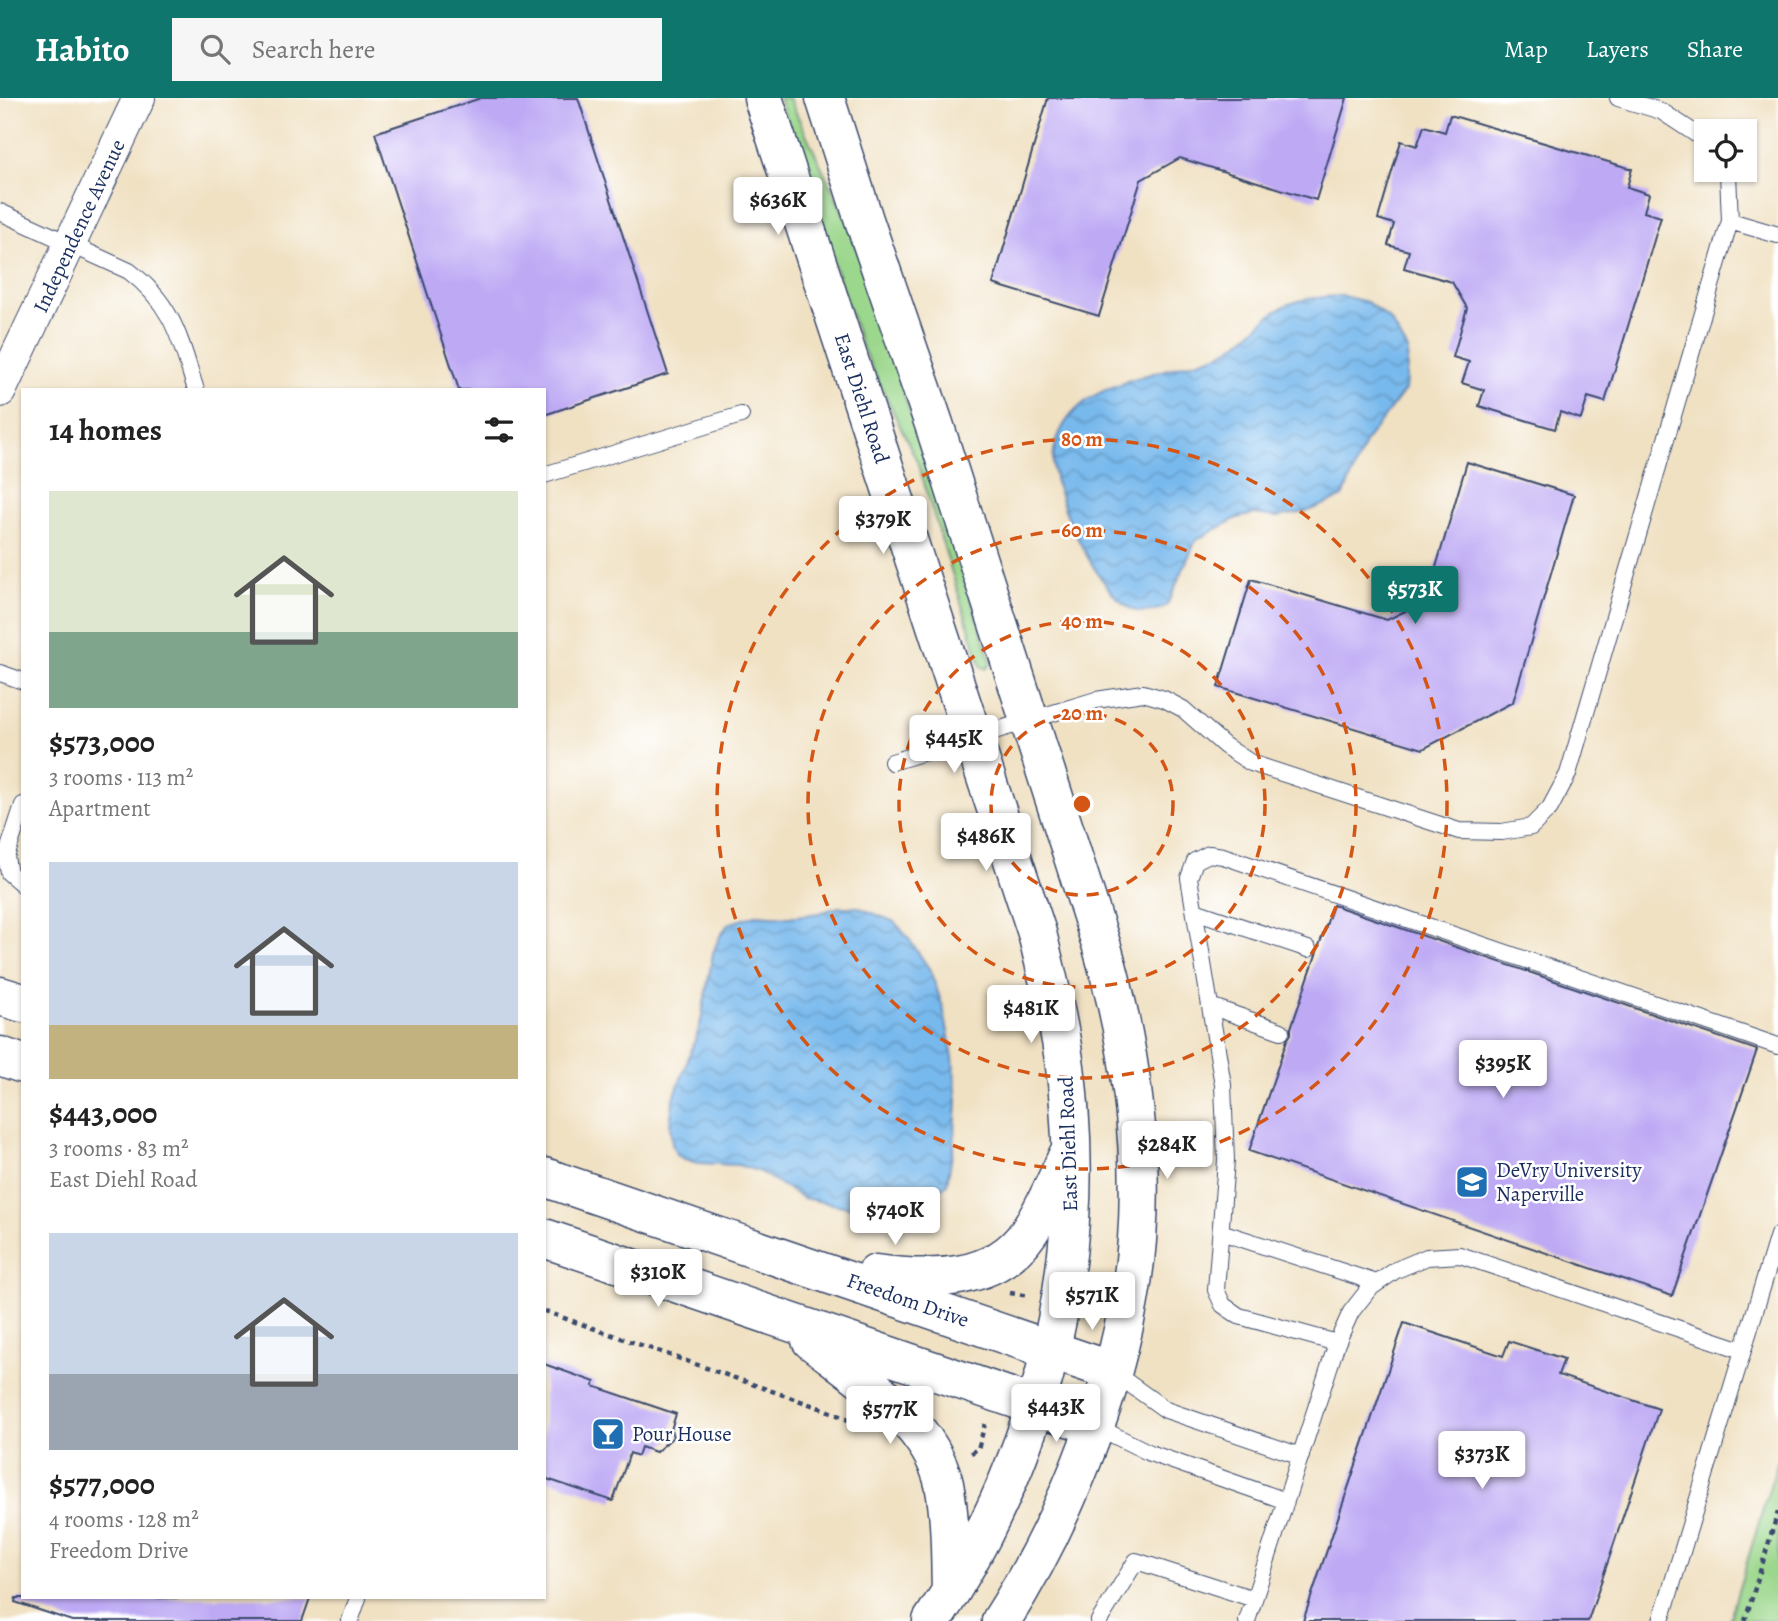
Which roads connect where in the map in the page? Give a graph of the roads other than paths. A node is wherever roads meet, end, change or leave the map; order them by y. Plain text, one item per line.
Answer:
1 (139, 98) edge
2 (763, 98) edge
3 (825, 98) edge
4 (1618, 98) edge
5 (1694, 133) edge
6 (1728, 182) edge
7 (0, 212) edge
8 (1730, 221) junction
9 (1778, 235) edge
10 (71, 243) junction
11 (195, 388) edge
12 (0, 391) edge
13 (741, 415) dead end
14 (546, 474) edge
15 (0, 673) edge
16 (21, 680) edge
17 (1030, 720) junction
18 (973, 737) junction
19 (892, 762) dead end
20 (21, 811) edge
21 (21, 882) edge
22 (1195, 911) junction
23 (1308, 949) dead end
24 (0, 996) edge
25 (21, 1002) edge
26 (1210, 1006) junction
27 (1280, 1031) dead end
28 (1778, 1046) edge
29 (0, 1056) edge
30 (21, 1063) edge
31 (1071, 1150) junction
32 (546, 1178) edge
33 (1221, 1232) junction
34 (1778, 1235) edge
35 (546, 1239) edge
36 (807, 1265) junction
37 (1377, 1283) junction
38 (790, 1323) junction
39 (1338, 1343) junction
40 (1052, 1349) junction
41 (1742, 1350) junction
42 (1112, 1371) junction
43 (1037, 1406) junction
44 (1095, 1426) junction
45 (1301, 1456) junction
46 (1286, 1501) junction
47 (358, 1599) edge
48 (1254, 1599) junction
49 (941, 1607) edge
50 (350, 1621) edge
51 (1001, 1621) edge
52 (1099, 1621) edge
53 (1247, 1621) edge
54 (1661, 1621) edge

1 - 10 street, Independence Avenue
2 - 18 street, East Diehl Road
3 - 17 street
4 - 5 lane
6 - 8 lane
7 - 10 lane
8 - 9 lane
8 - 17 lane
10 - 11 lane
10 - 12 street, Independence Avenue
13 - 14 lane
15 - 16 lane
17 - 18 lane
17 - 42 street
18 - 19 lane
18 - 31 street, East Diehl Road
20 - 21 lane
22 - 23 lane
22 - 26 lane
22 - 28 lane
24 - 25 street
26 - 27 lane
26 - 33 lane
29 - 30 street
31 - 36 street
31 - 40 street, East Diehl Road
32 - 36 street, Freedom Drive
33 - 37 lane
33 - 39 lane
34 - 41 lane
35 - 38 street
36 - 40 street, Freedom Drive
37 - 39 lane
37 - 41 lane
38 - 43 street
38 - 49 street
39 - 45 lane
40 - 42 street, Freedom Drive
40 - 43 street, East Diehl Road
41 - 54 lane
42 - 44 street
42 - 45 lane
43 - 44 street
43 - 49 street, East Diehl Road
44 - 46 lane
44 - 51 street
45 - 46 lane
46 - 48 lane
47 - 50 lane
48 - 52 lane
48 - 53 lane

